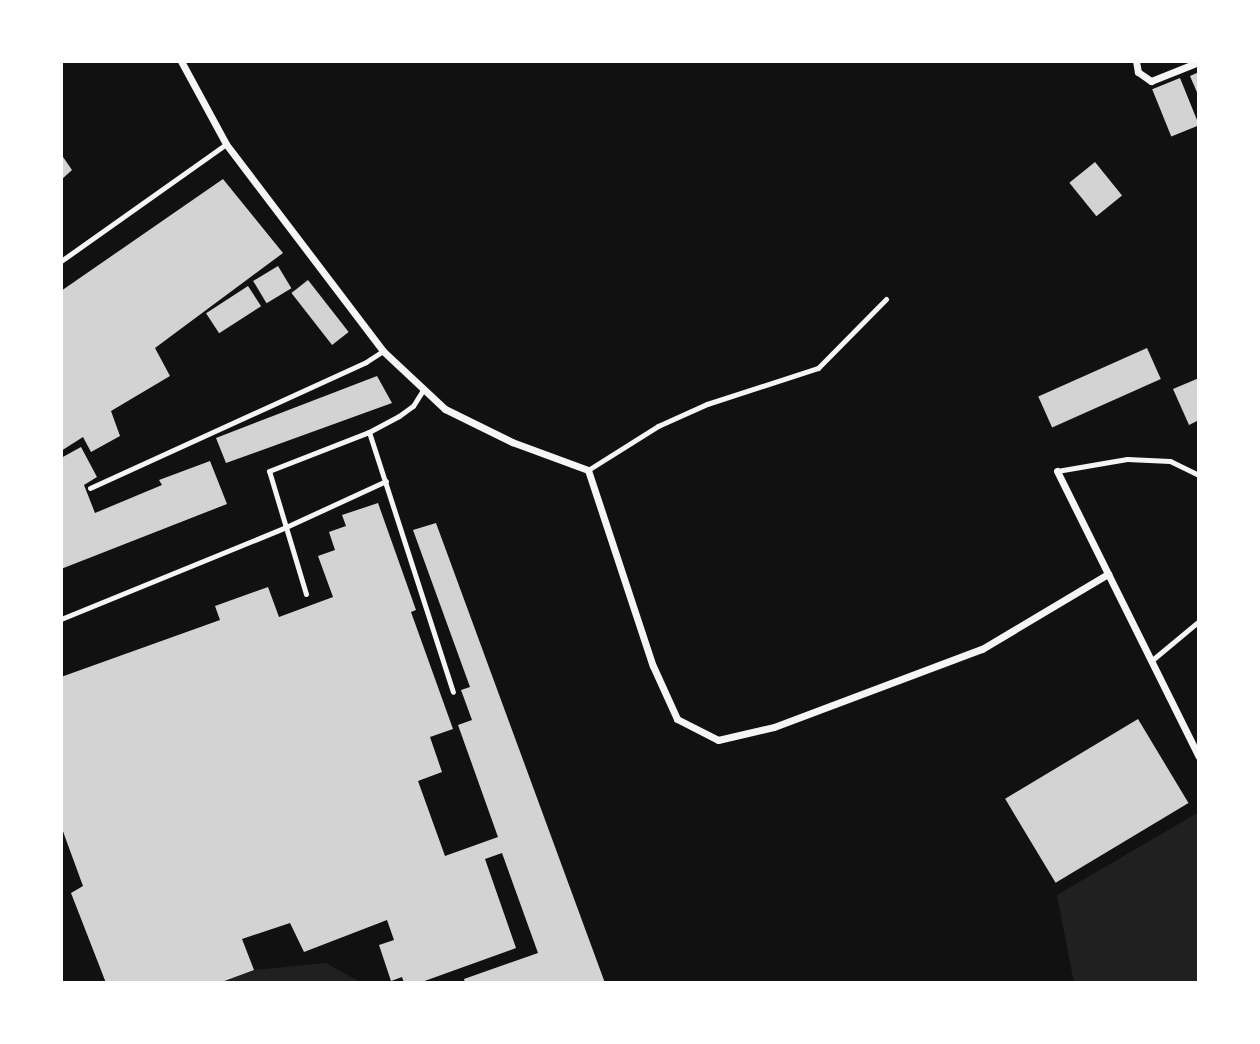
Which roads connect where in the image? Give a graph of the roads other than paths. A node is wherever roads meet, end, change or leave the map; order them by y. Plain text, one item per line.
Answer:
1 (181, 61) edge
2 (1136, 61) edge
3 (1199, 62) edge
4 (226, 144) junction
5 (61, 261) edge
6 (886, 299) dead end
7 (383, 351) junction
8 (423, 390) junction
9 (369, 432) junction
10 (588, 470) junction
11 (1057, 471) joint
12 (1199, 475) edge
13 (386, 481) junction
14 (90, 488) dead end
15 (286, 527) junction
16 (1108, 574) junction
17 (306, 593) dead end
18 (61, 619) edge
19 (1199, 621) edge
20 (1151, 661) junction
21 (453, 692) dead end
22 (1199, 757) edge

1 - 4 street
2 - 3 street
4 - 5 lane
4 - 7 street
6 - 10 lane
7 - 8 street
7 - 14 lane
8 - 9 lane
8 - 10 street
9 - 13 lane
9 - 15 lane
10 - 16 street
11 - 12 lane
11 - 16 street
13 - 15 lane
13 - 21 lane
15 - 17 lane
15 - 18 lane
16 - 20 street
19 - 20 lane
20 - 22 street

